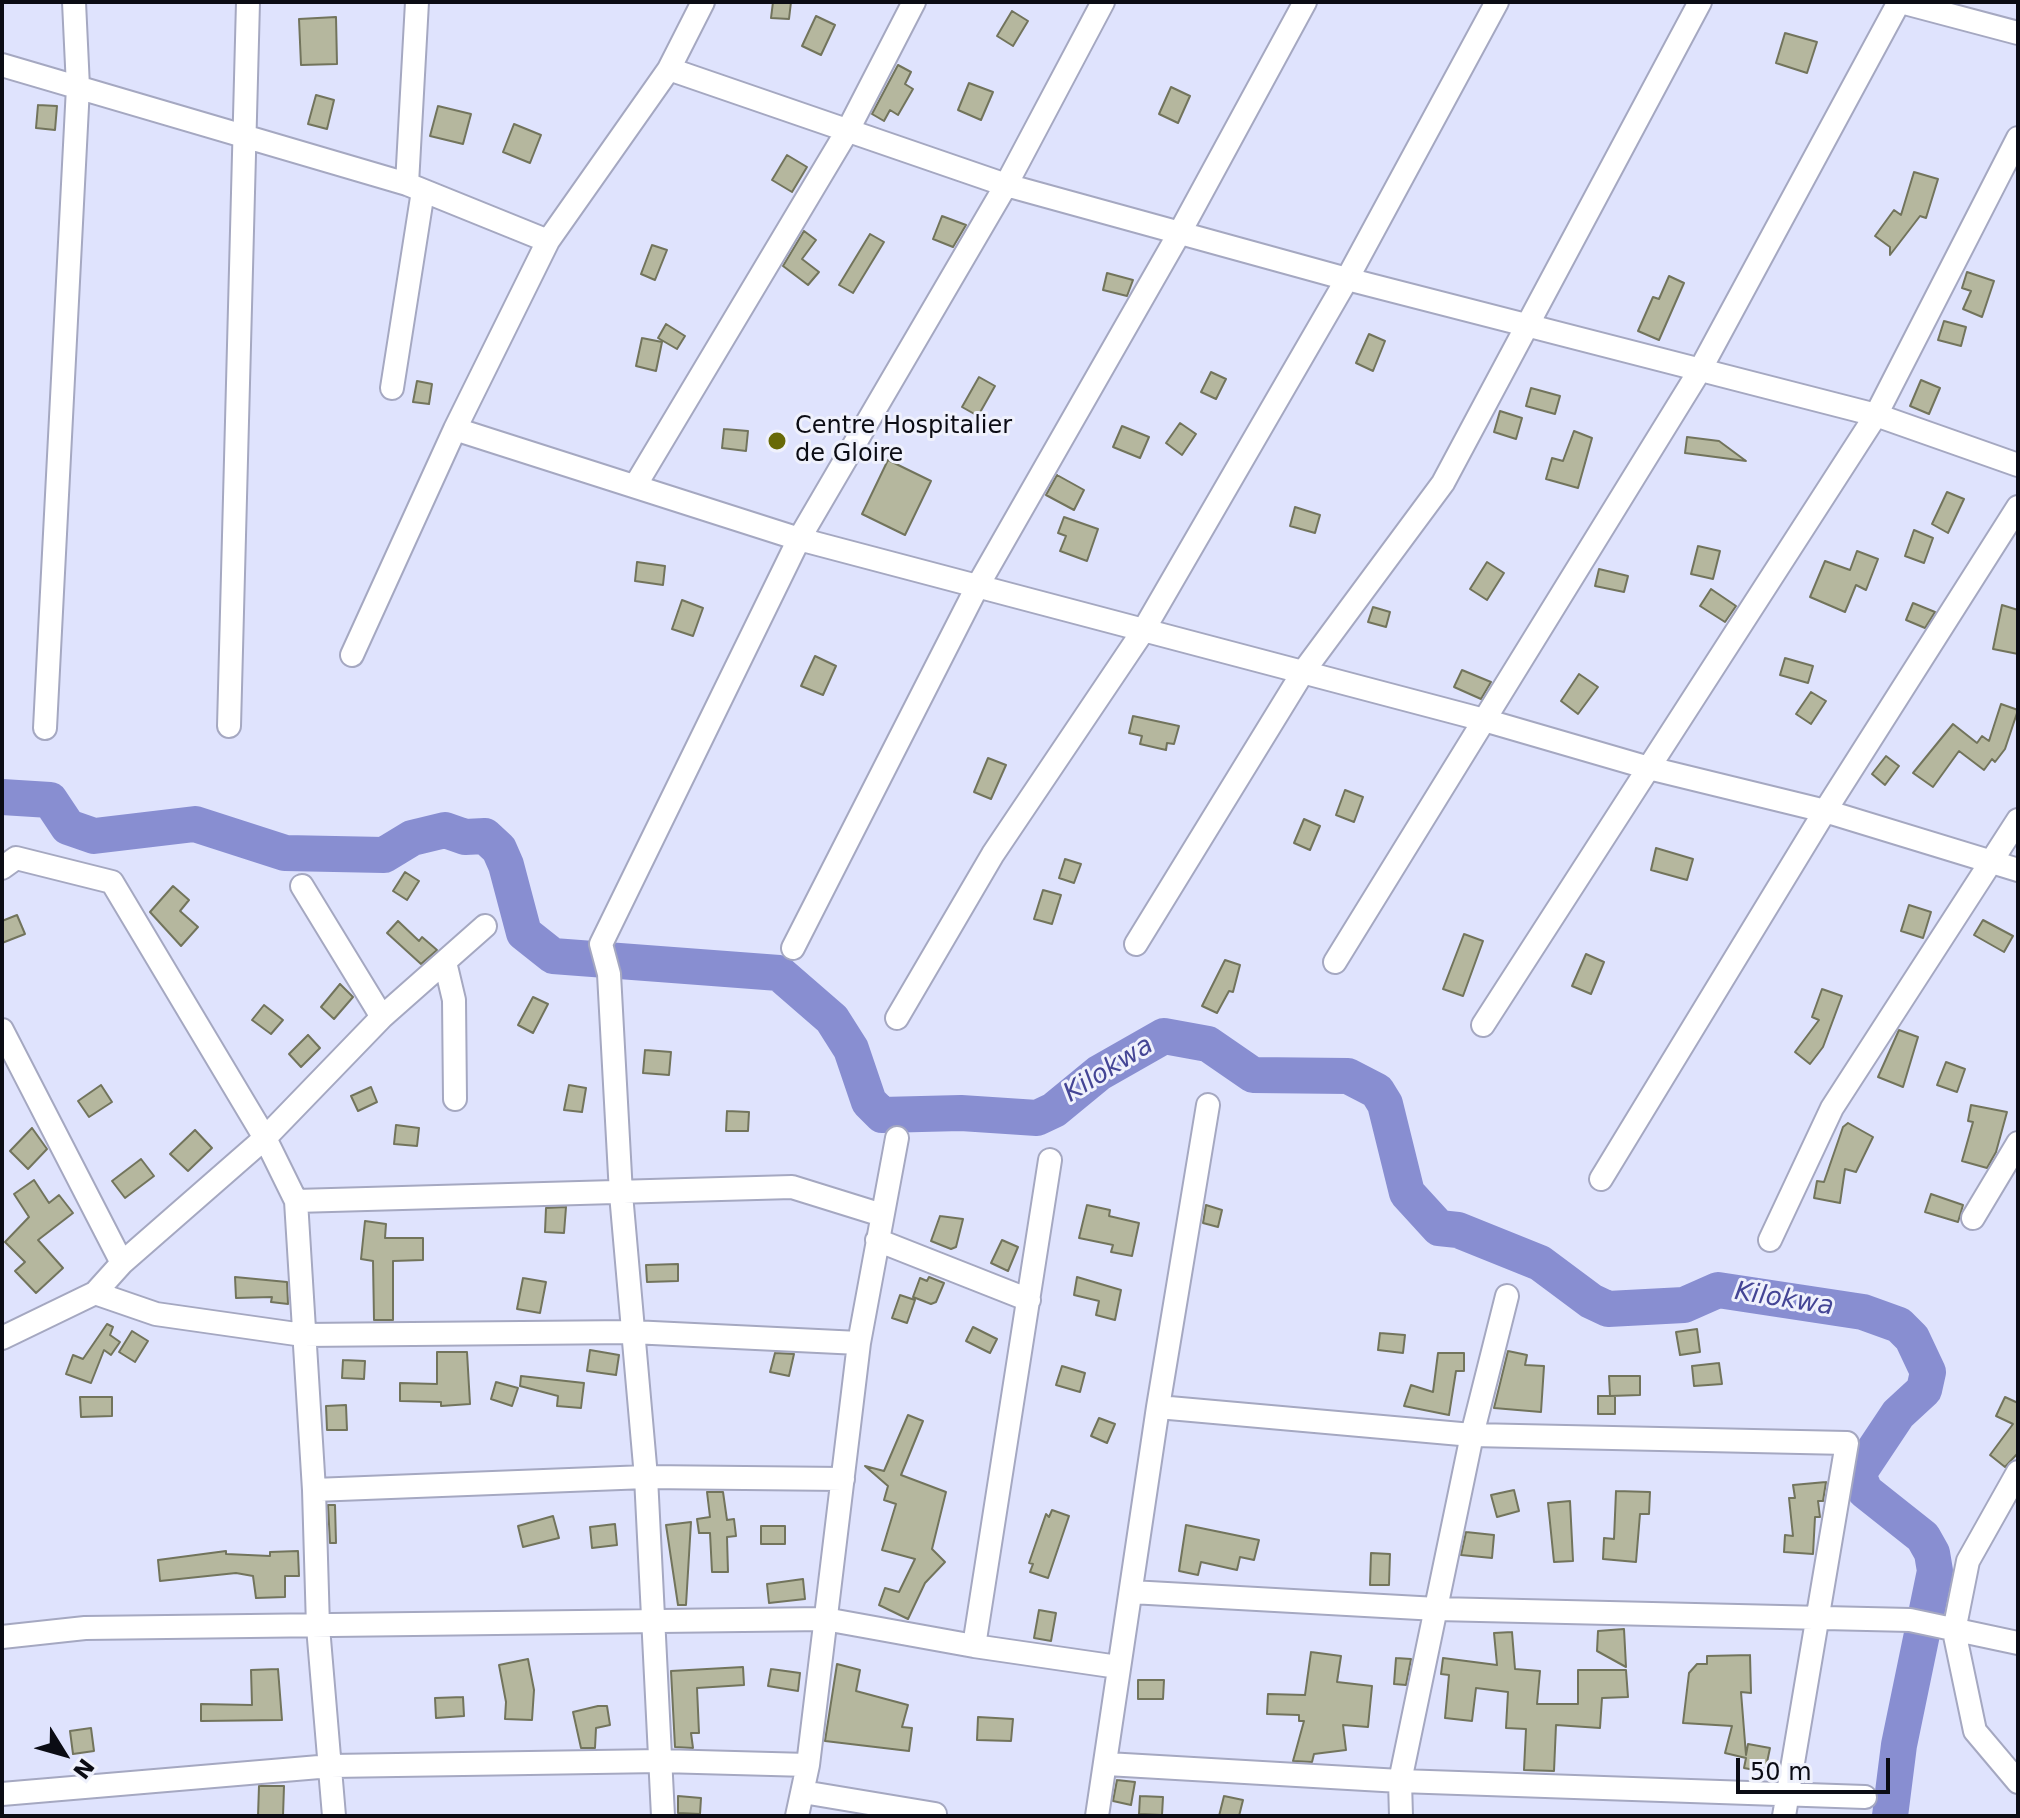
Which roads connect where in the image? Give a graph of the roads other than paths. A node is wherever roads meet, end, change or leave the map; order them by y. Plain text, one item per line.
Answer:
1 (74, 2) edge
2 (248, 2) edge
3 (417, 2) edge
4 (703, 2) edge
5 (914, 2) edge
6 (1103, 2) edge
7 (1305, 2) edge
8 (1497, 2) edge
9 (1700, 2) edge
10 (1900, 2) edge
11 (2018, 33) edge
12 (2, 65) edge
13 (669, 69) junction
14 (78, 87) junction
15 (849, 128) junction
16 (245, 137) junction
17 (2018, 138) edge
18 (1006, 185) junction
19 (415, 188) junction
20 (1180, 232) junction
21 (548, 241) junction
22 (1347, 279) junction
23 (1530, 326) junction
24 (1700, 370) junction
25 (392, 388) dead end
26 (1876, 415) junction
27 (455, 429) junction
28 (2018, 465) edge
29 (635, 486) junction
30 (2018, 507) edge
31 (799, 539) junction
32 (977, 587) junction
33 (1143, 631) junction
34 (352, 655) dead end
35 (1303, 672) junction
36 (1484, 720) junction
37 (229, 726) dead end
38 (45, 728) dead end
39 (1649, 768) junction
40 (1825, 811) junction
41 (2018, 820) edge
42 (1992, 862) junction
43 (9, 863) edge
44 (2018, 870) edge
45 (302, 886) dead end
46 (485, 926) dead end
47 (1136, 944) dead end
48 (793, 948) dead end
49 (445, 962) junction
50 (1335, 962) dead end
51 (382, 1017) junction
52 (897, 1018) dead end
53 (1483, 1025) dead end
54 (2, 1030) edge
55 (455, 1099) dead end
56 (1208, 1105) dead end
57 (265, 1138) junction
58 (897, 1138) dead end
59 (2018, 1143) edge
60 (1050, 1160) dead end
61 (1601, 1179) dead end
62 (621, 1194) junction
63 (296, 1201) junction
64 (882, 1215) junction
65 (1973, 1218) dead end
66 (877, 1240) junction
67 (1770, 1240) dead end
68 (122, 1263) junction
69 (95, 1293) junction
70 (1507, 1296) dead end
71 (1029, 1300) junction
72 (632, 1332) junction
73 (303, 1335) junction
74 (2, 1338) edge
75 (859, 1343) junction
76 (1158, 1407) junction
77 (1472, 1435) junction
78 (2018, 1472) edge
79 (646, 1477) junction
80 (843, 1479) junction
81 (314, 1490) junction
82 (1131, 1592) junction
83 (1437, 1609) junction
84 (1819, 1618) junction
85 (653, 1619) junction
86 (825, 1619) junction
87 (318, 1627) junction
88 (1944, 1629) junction
89 (2, 1637) edge
90 (2018, 1643) edge
91 (974, 1646) junction
92 (1118, 1667) junction
93 (661, 1761) junction
94 (1107, 1764) junction
95 (808, 1765) junction
96 (331, 1766) junction
97 (1400, 1781) junction
98 (2018, 1782) edge
99 (803, 1792) junction
100 (1790, 1792) junction
101 (2, 1794) edge
102 (1865, 1797) dead end
103 (935, 1814) dead end
104 (334, 1816) edge
105 (663, 1816) edge
106 (797, 1816) edge
107 (1097, 1816) edge
108 (1401, 1816) edge
109 (1784, 1816) edge

1 - 14 street
2 - 16 street
3 - 19 street
4 - 13 street
5 - 15 street
6 - 18 street
7 - 20 street
8 - 22 street
9 - 23 street
10 - 11 street
10 - 24 street
12 - 14 street
13 - 15 street
13 - 21 street
14 - 16 street
14 - 38 street
15 - 18 street
15 - 29 street
16 - 19 street
16 - 37 street
17 - 26 street
18 - 20 street
18 - 31 street
19 - 21 street
19 - 25 street
20 - 22 street
20 - 32 street
21 - 27 street
22 - 23 street
22 - 33 street
23 - 24 street
23 - 35 street
24 - 26 street
24 - 36 street
26 - 28 street
26 - 39 street
27 - 29 street
27 - 34 street
29 - 31 street
30 - 40 street
31 - 32 street
31 - 62 street
32 - 33 street
32 - 48 street
33 - 35 street
33 - 52 street
35 - 36 street
35 - 47 street
36 - 39 street
36 - 50 street
39 - 40 street
39 - 53 street
40 - 42 street
40 - 61 street
41 - 42 street
42 - 44 street
42 - 67 street
43 - 57 street
45 - 51 street
46 - 49 street
49 - 51 street
49 - 55 street
51 - 57 street
54 - 68 street
56 - 76 street
57 - 63 street
57 - 68 street
58 - 64 street
59 - 65 street
60 - 71 street
62 - 63 street
62 - 64 street
62 - 72 street
63 - 73 street
64 - 66 street
66 - 71 street
66 - 75 street
68 - 69 street
69 - 73 street
69 - 74 street
70 - 77 street
71 - 91 street
72 - 73 street
72 - 75 street
72 - 79 street
73 - 81 street
75 - 80 street
76 - 77 street
76 - 82 street
77 - 83 street
77 - 84 street
78 - 88 street
79 - 80 street
79 - 81 street
79 - 85 street
80 - 86 street
81 - 87 street
82 - 83 street
82 - 92 street
83 - 84 street
83 - 97 street
84 - 88 street
84 - 100 street
85 - 86 street
85 - 87 street
85 - 93 street
86 - 91 street
86 - 95 street
87 - 89 street
87 - 96 street
88 - 90 street
88 - 98 street
91 - 92 street
92 - 94 street
93 - 95 street
93 - 96 street
93 - 105 street
94 - 97 street
94 - 107 street
95 - 99 street
96 - 101 street
96 - 104 street
97 - 100 street
97 - 108 street
99 - 103 street
99 - 106 street
100 - 102 street
100 - 109 street

